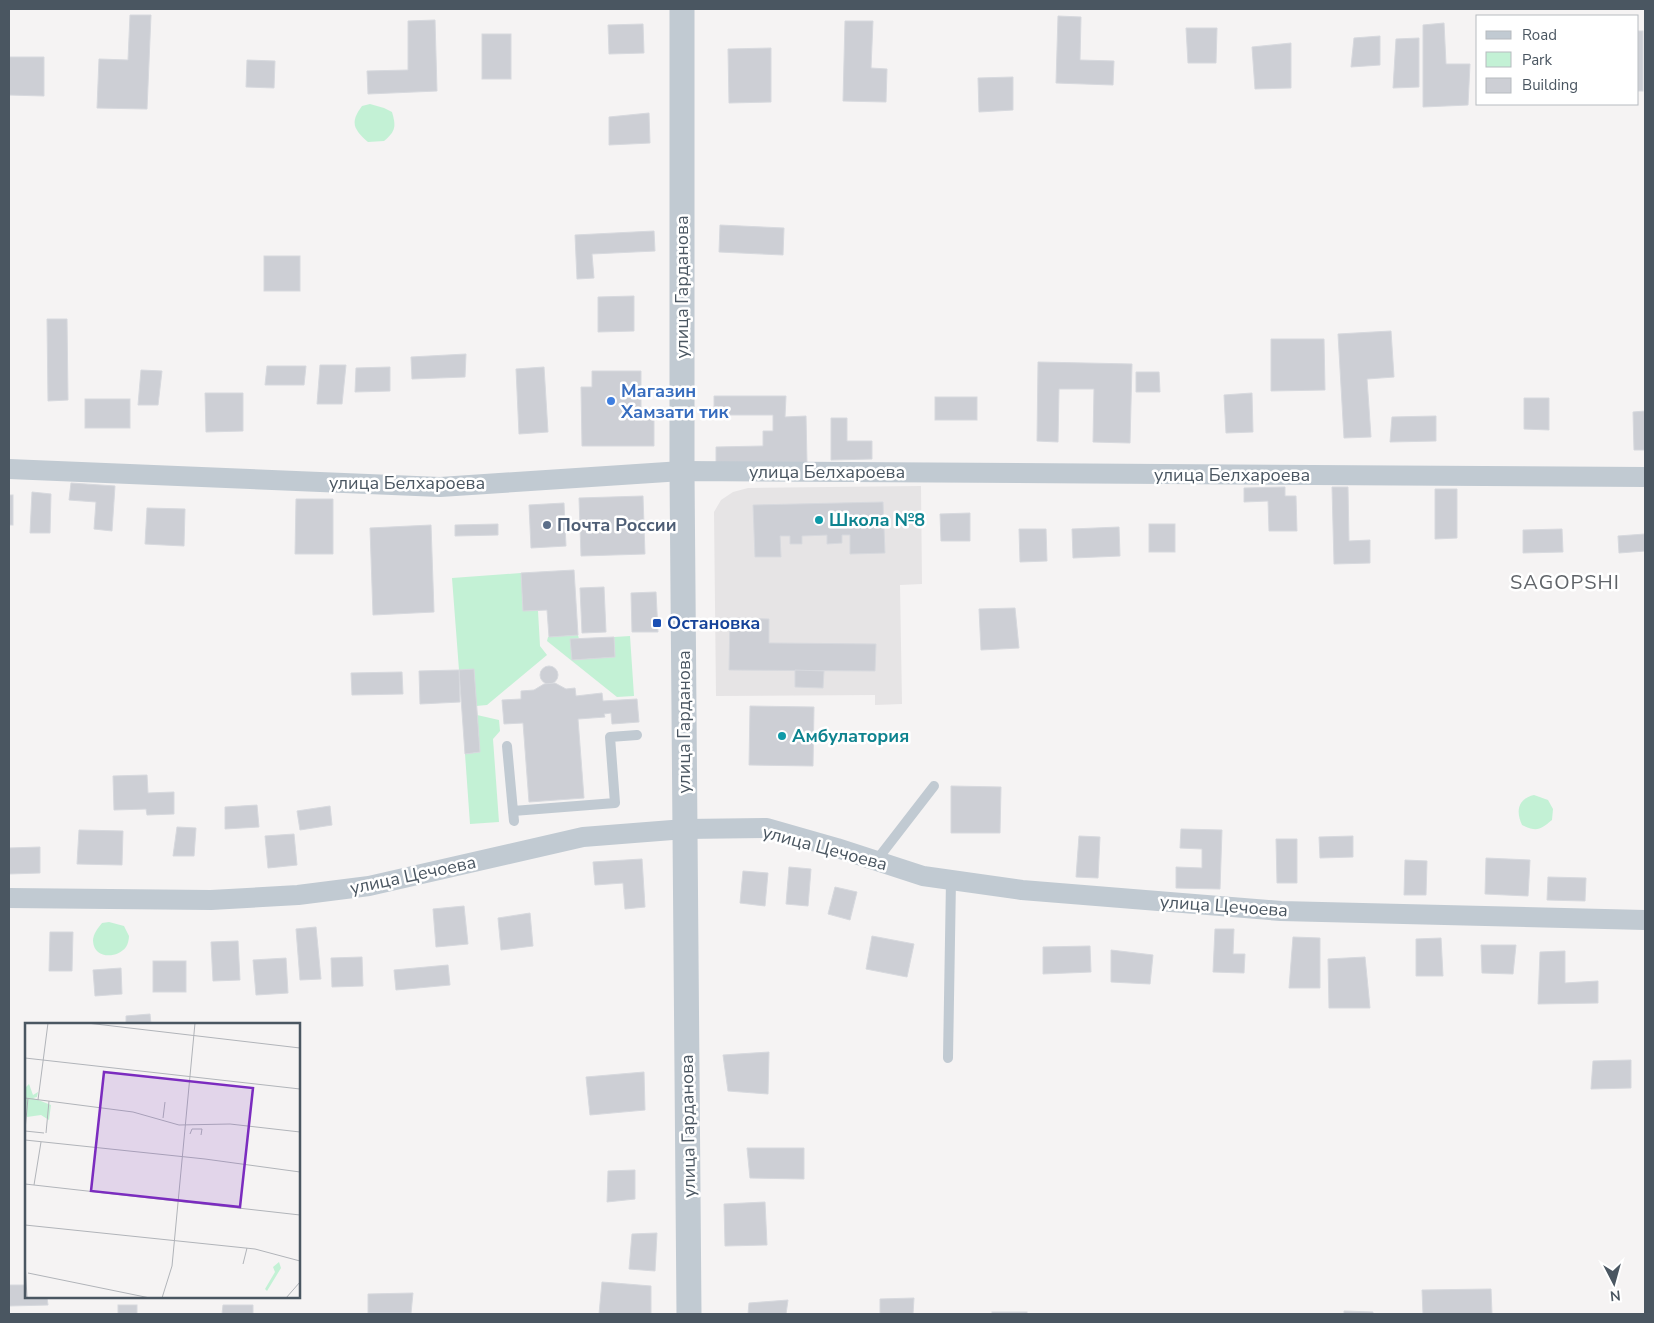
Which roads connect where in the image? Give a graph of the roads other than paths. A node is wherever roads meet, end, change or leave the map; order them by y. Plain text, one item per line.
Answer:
1 (682, 9) edge
2 (9, 469) edge
3 (682, 471) junction
4 (1645, 477) edge
5 (637, 735) dead end
6 (507, 746) dead end
7 (934, 786) dead end
8 (684, 829) junction
9 (876, 861) junction
10 (951, 880) junction
11 (9, 898) edge
12 (1645, 920) edge
13 (948, 1058) dead end
14 (689, 1314) edge

1 - 3 street, улица Гарданова
2 - 3 street, улица Белхароева
3 - 4 street, улица Белхароева
3 - 8 street, улица Гарданова
5 - 6 lane
7 - 9 lane
8 - 9 street, улица Цечоева
8 - 11 street, улица Цечоева
8 - 14 street, улица Гарданова
9 - 10 street, улица Цечоева
10 - 12 street, улица Цечоева
10 - 13 lane

